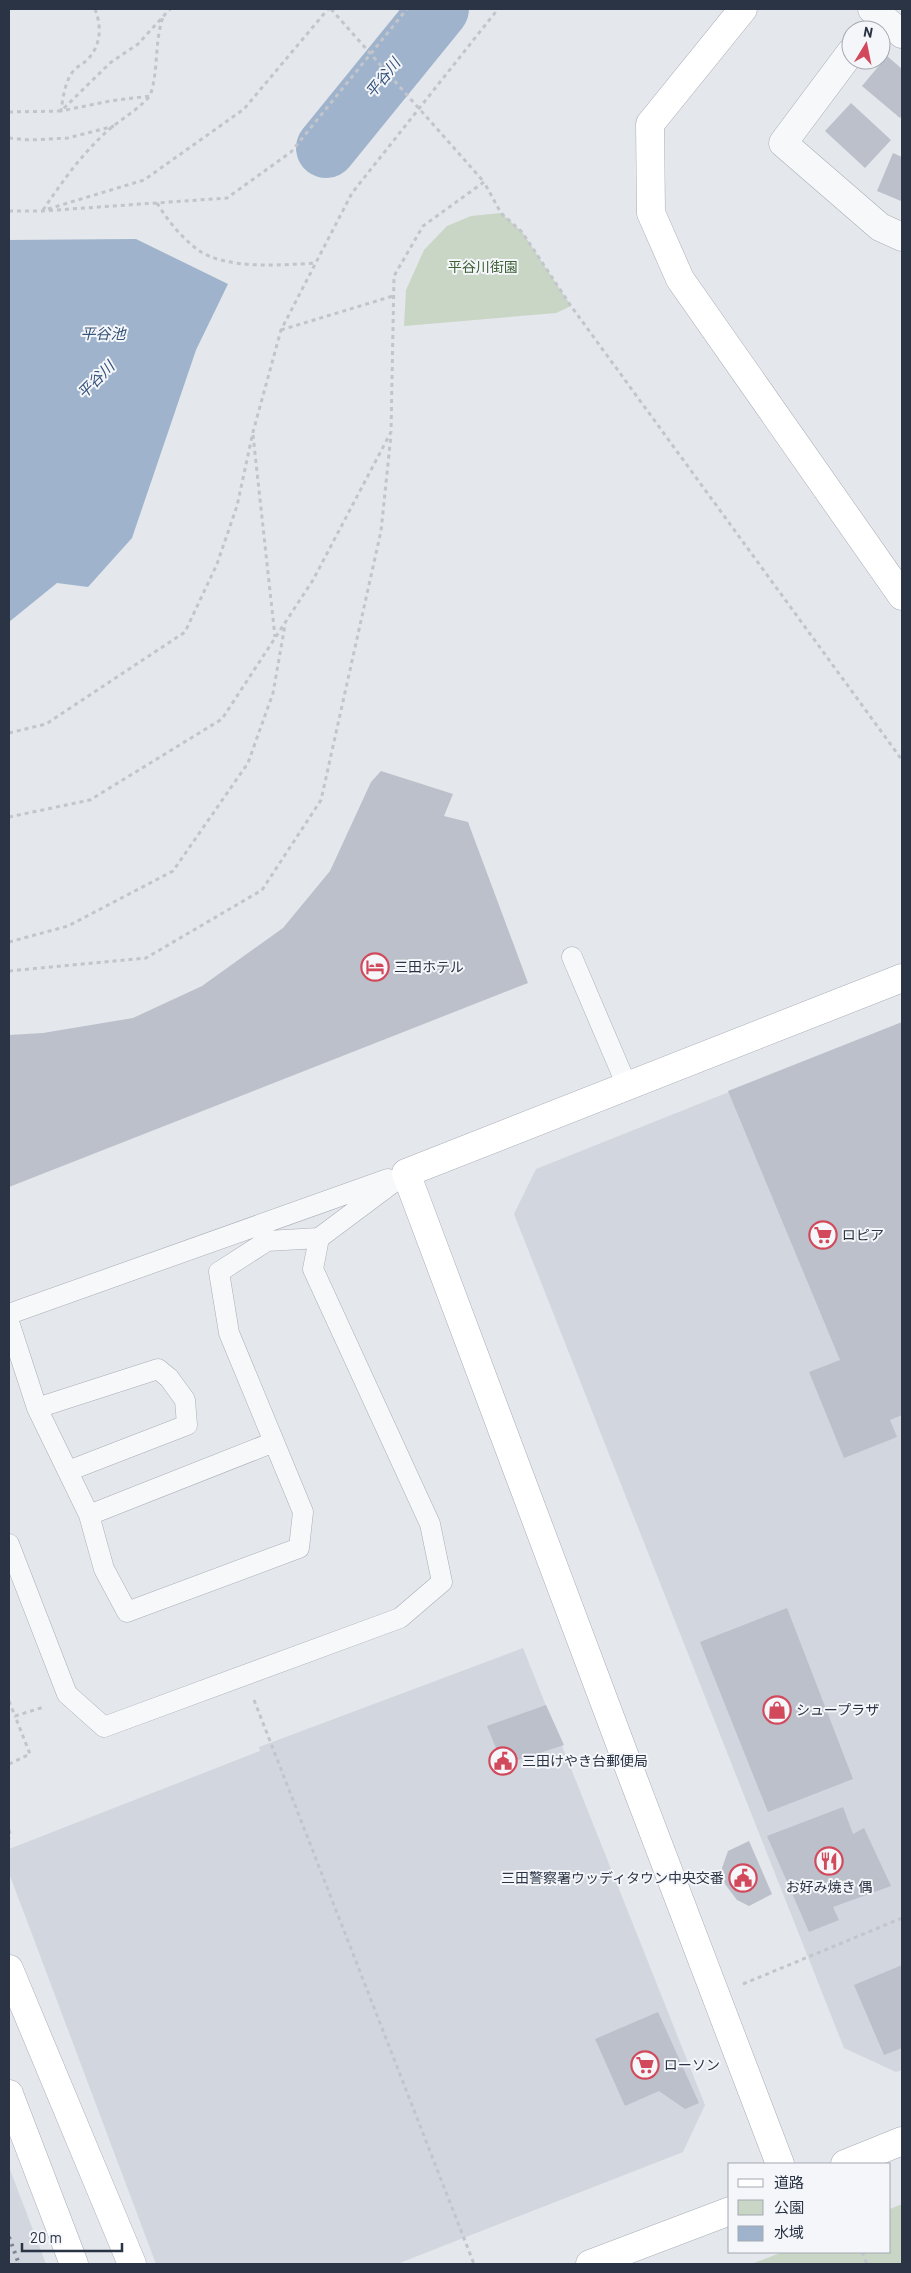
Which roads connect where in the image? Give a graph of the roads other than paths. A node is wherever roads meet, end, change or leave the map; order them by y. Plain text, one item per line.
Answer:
1 (743, 9) edge
2 (873, 18) edge
3 (902, 34) edge
4 (841, 65) edge
5 (902, 237) edge
6 (902, 596) edge
7 (572, 957) dead end
8 (902, 978) edge
9 (627, 1086) junction
10 (406, 1173) junction
11 (318, 1238) junction
12 (9, 1314) edge
13 (9, 1322) edge
14 (37, 1408) junction
15 (274, 1442) junction
16 (68, 1471) junction
17 (89, 1515) junction
18 (9, 1544) edge
19 (9, 1969) edge
20 (9, 2094) edge
21 (902, 2141) edge
22 (780, 2163) edge
23 (847, 2163) edge
24 (728, 2212) edge
25 (74, 2264) edge
26 (132, 2264) edge
27 (590, 2264) edge

1 - 6 street
2 - 3 street
4 - 5 street
7 - 9 lane
8 - 9 street
9 - 10 street
10 - 11 lane
10 - 12 lane
10 - 22 street
11 - 15 lane
11 - 18 lane
13 - 14 lane
14 - 16 lane
14 - 16 lane
15 - 17 lane
15 - 17 lane
16 - 17 lane
19 - 26 street
20 - 25 street
21 - 23 street
24 - 27 street

